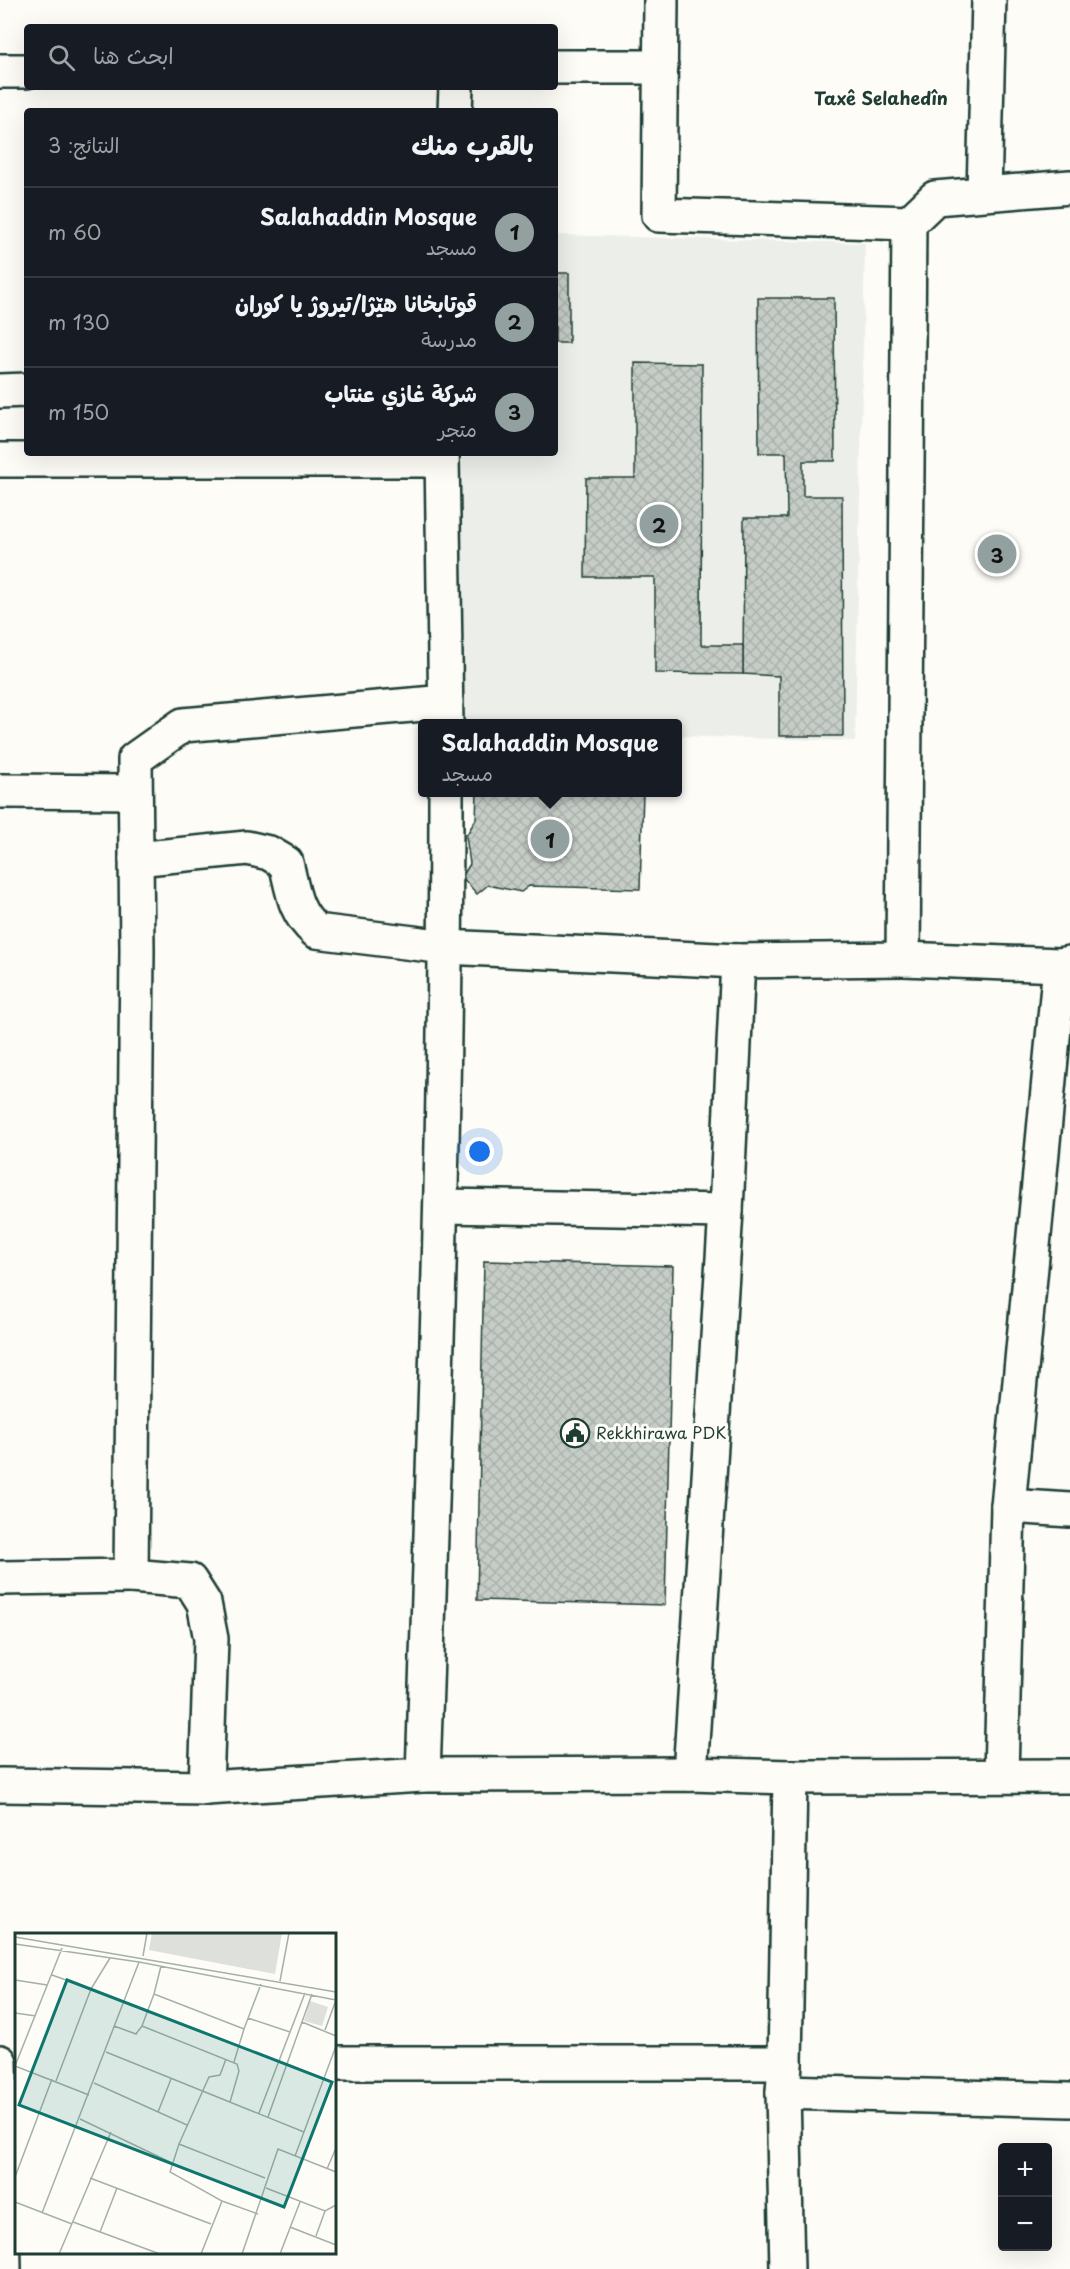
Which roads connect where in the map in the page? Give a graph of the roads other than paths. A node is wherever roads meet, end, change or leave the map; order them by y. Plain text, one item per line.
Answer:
1 (662, 0) edge
2 (989, 0) edge
3 (558, 67) edge
4 (661, 67) junction
5 (0, 71) edge
6 (24, 71) edge
7 (456, 90) edge
8 (455, 108) edge
9 (1070, 187) edge
10 (984, 193) junction
11 (909, 223) junction
12 (24, 390) edge
13 (0, 391) edge
14 (442, 456) edge
15 (0, 460) edge
16 (446, 713) edge
17 (0, 791) edge
18 (135, 792) junction
19 (446, 797) edge
20 (136, 859) junction
21 (446, 947) junction
22 (903, 959) junction
23 (738, 961) junction
24 (1065, 964) edge
25 (442, 1206) junction
26 (726, 1212) junction
27 (1008, 1506) junction
28 (1070, 1510) edge
29 (130, 1575) junction
30 (0, 1578) edge
31 (690, 1774) junction
32 (423, 1775) junction
33 (1001, 1775) junction
34 (1070, 1776) edge
35 (790, 1777) junction
36 (0, 1785) edge
37 (206, 1788) junction
38 (0, 2062) edge
39 (336, 2063) edge
40 (784, 2077) junction
41 (1070, 2100) edge
42 (4, 2269) edge
43 (787, 2269) edge

1 - 4 street
2 - 10 street
3 - 4 street
4 - 11 street
5 - 6 street
7 - 8 street
9 - 10 street
10 - 11 street
11 - 22 street
12 - 13 street
14 - 15 street
14 - 16 street
16 - 18 street
17 - 18 street
18 - 20 street
19 - 21 street
20 - 21 street
20 - 29 street
21 - 23 street
21 - 25 street
22 - 23 street
22 - 24 street
23 - 26 street
24 - 27 street
25 - 26 street
25 - 32 street
26 - 31 street
27 - 28 street
27 - 33 street
29 - 30 street
29 - 37 street
31 - 32 street
31 - 35 street
32 - 37 street
33 - 34 street
33 - 35 street
35 - 40 street
36 - 37 street
38 - 42 street
39 - 40 street
40 - 41 street
40 - 43 street

